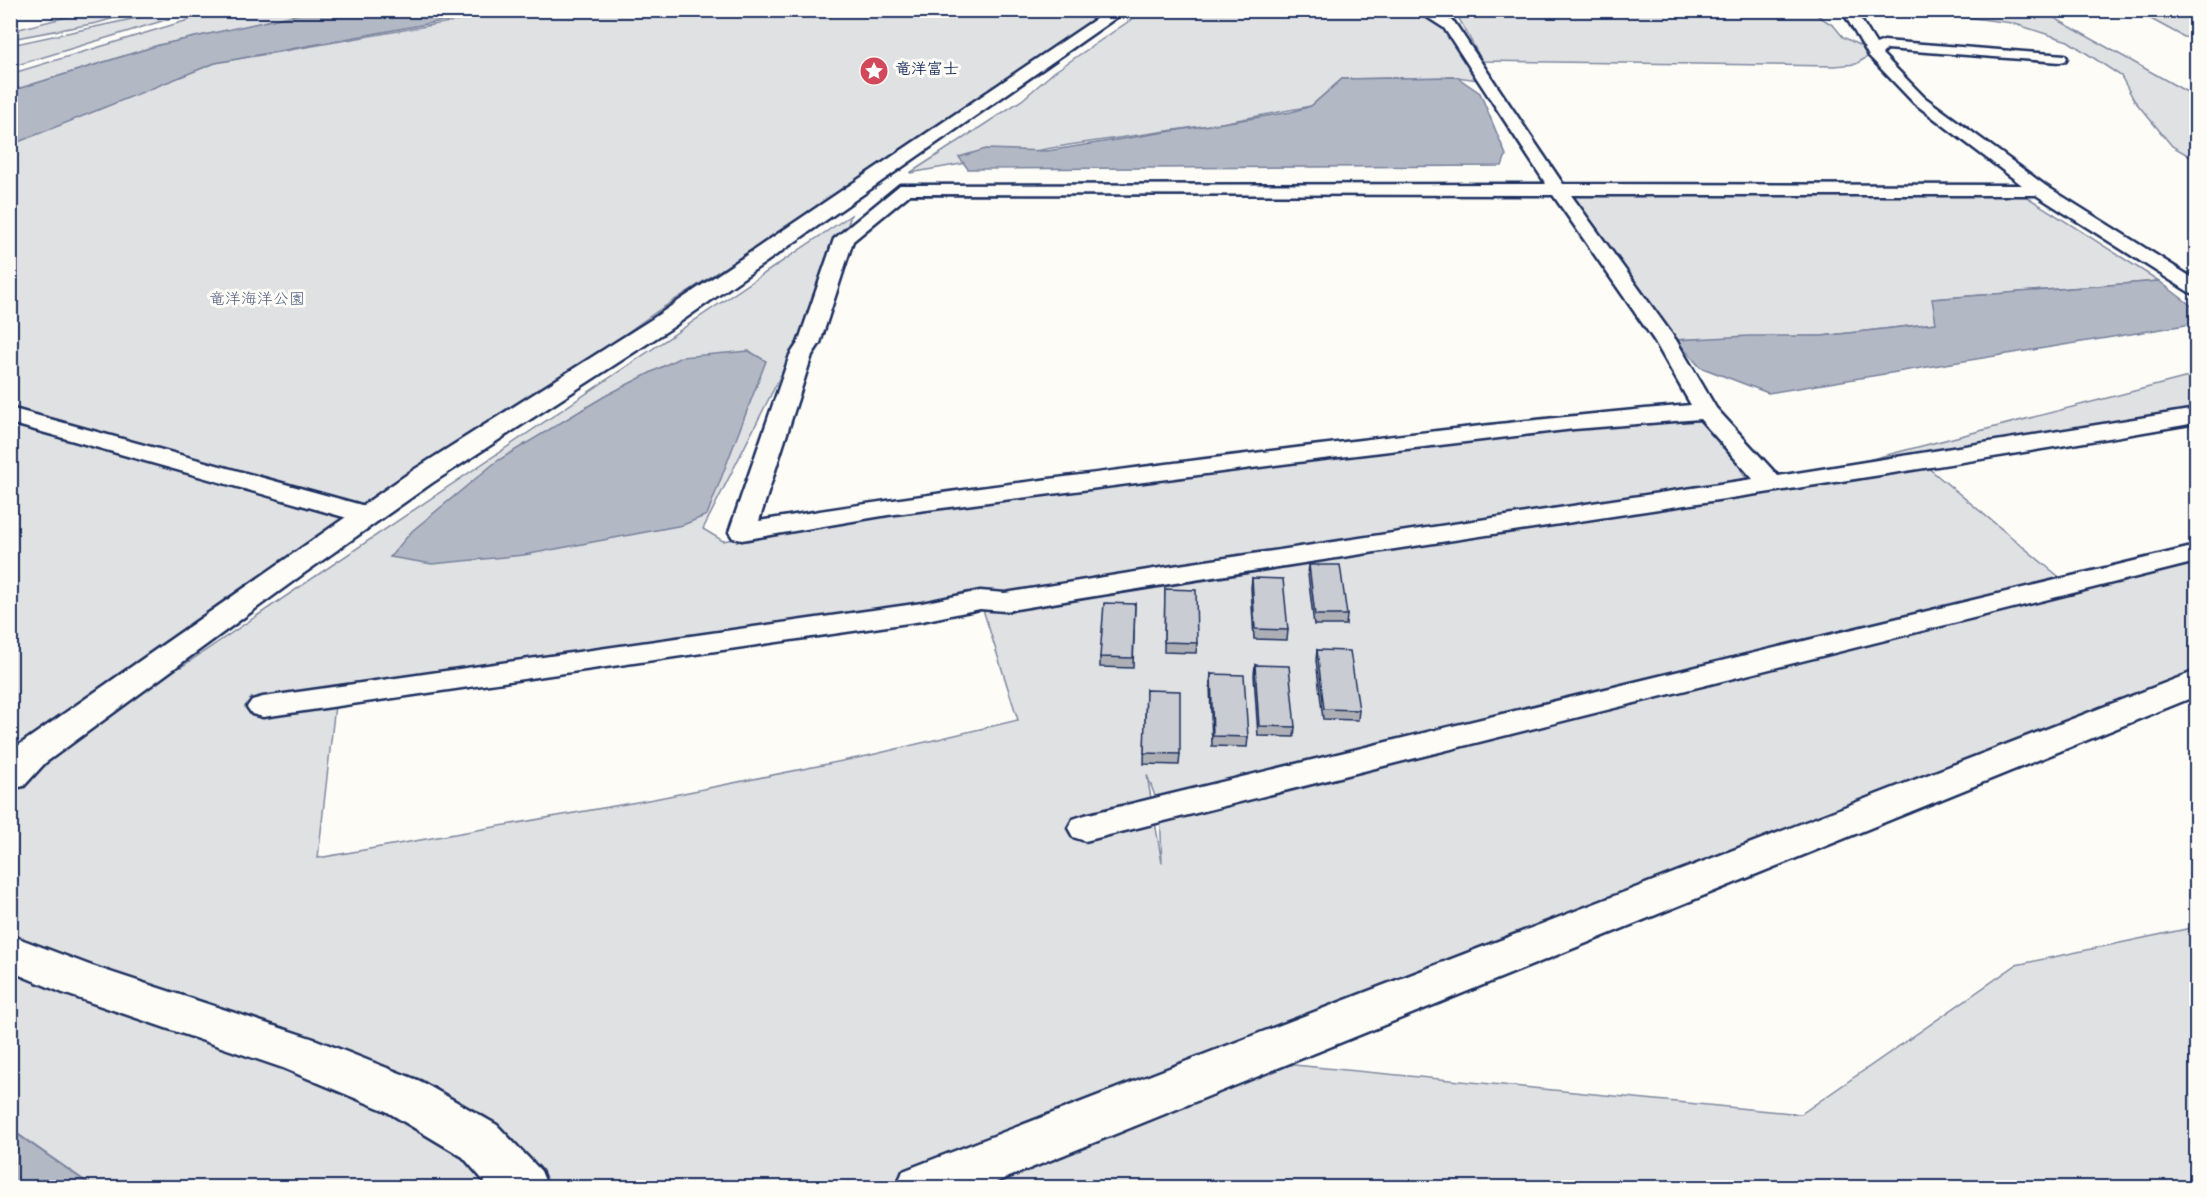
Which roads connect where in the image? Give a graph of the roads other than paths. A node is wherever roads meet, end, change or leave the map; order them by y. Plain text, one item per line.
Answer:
1 (1120, 10) edge
2 (1422, 10) edge
3 (1850, 12) dead end
4 (1874, 53) junction
5 (2060, 58) dead end
6 (1557, 188) junction
7 (2040, 190) junction
8 (2196, 288) edge
9 (1706, 411) junction
10 (10, 415) edge
11 (2196, 416) edge
12 (1772, 484) junction
13 (367, 515) junction
14 (2196, 554) edge
15 (2196, 683) edge
16 (263, 707) dead end
17 (10, 776) edge
18 (1085, 828) dead end
19 (10, 952) edge
20 (523, 1188) edge
21 (921, 1188) edge

1 - 13 street
2 - 6 street
3 - 4 street
4 - 5 street
4 - 7 street
6 - 7 street
6 - 9 street
6 - 9 street
7 - 8 street
9 - 12 street
10 - 13 street
11 - 12 street
12 - 16 street
13 - 17 street
14 - 18 street
15 - 21 street
19 - 20 street

